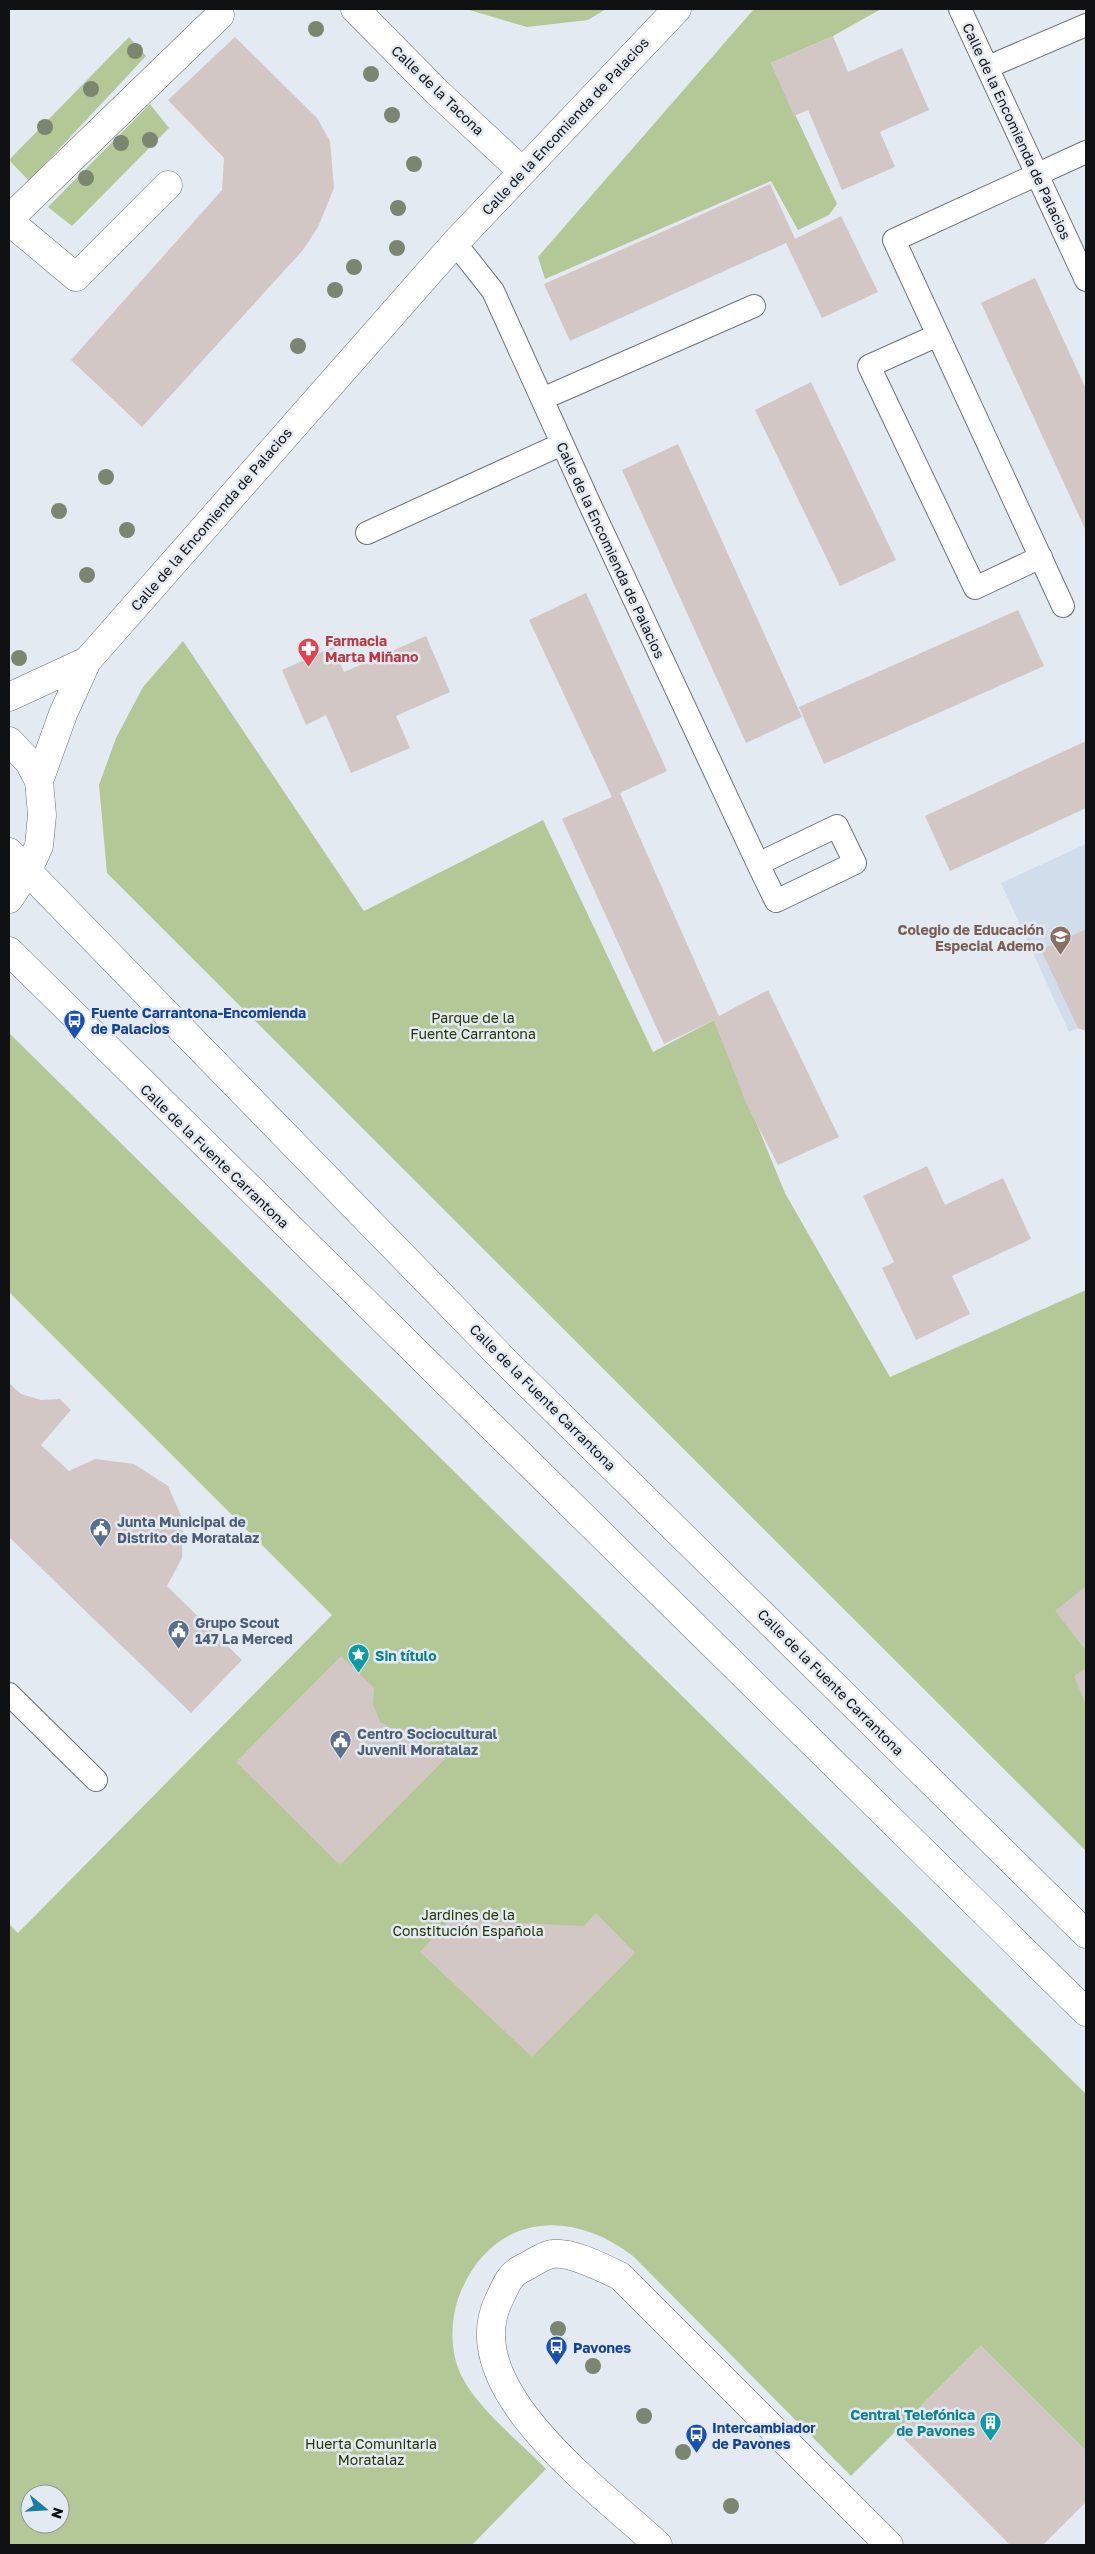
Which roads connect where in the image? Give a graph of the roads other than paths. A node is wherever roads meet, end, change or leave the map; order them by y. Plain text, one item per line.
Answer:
1 (355, 9) edge
2 (677, 9) edge
3 (960, 9) edge
4 (220, 15) dead end
5 (1086, 25) edge
6 (988, 67) junction
7 (1086, 152) edge
8 (522, 171) junction
9 (1037, 174) junction
10 (168, 185) dead end
11 (9, 220) edge
12 (454, 244) junction
13 (1086, 280) edge
14 (754, 306) dead end
15 (938, 335) junction
16 (542, 399) junction
17 (562, 444) junction
18 (367, 533) dead end
19 (1041, 557) junction
20 (1064, 606) dead end
21 (87, 661) junction
22 (9, 697) edge
23 (9, 741) edge
24 (39, 781) junction
25 (9, 852) edge
26 (758, 864) dead end
27 (28, 870) junction
28 (9, 899) edge
29 (9, 951) edge
30 (9, 1694) edge
31 (96, 1780) dead end
32 (1086, 1934) edge
33 (1086, 2012) edge
34 (658, 2545) edge
35 (889, 2545) edge

1 - 8 main road, Calle de la Tacona
2 - 8 main road, Calle de la Encomienda de Palacios
3 - 6 lane, Calle de la Encomienda de Palacios
4 - 11 main road
5 - 6 lane
6 - 9 lane, Calle de la Encomienda de Palacios
7 - 9 lane
8 - 12 main road, Calle de la Encomienda de Palacios
9 - 13 lane, Calle de la Encomienda de Palacios
9 - 15 lane
10 - 11 main road
12 - 16 lane, Calle de la Encomienda de Palacios
12 - 21 main road, Calle de la Encomienda de Palacios
14 - 16 lane
15 - 19 lane
15 - 19 lane
16 - 17 lane, Calle de la Encomienda de Palacios
17 - 18 lane
17 - 26 lane, Calle de la Encomienda de Palacios
19 - 20 lane
21 - 22 main road, Calle de la Encomienda de Palacios
21 - 24 main road, Calle de la Encomienda de Palacios
23 - 24 main road
24 - 27 main road, Calle de la Encomienda de Palacios
25 - 27 main road, Calle de la Fuente Carrantona
27 - 28 main road, Calle de la Encomienda de Palacios
27 - 32 main road, Calle de la Fuente Carrantona
29 - 33 main road, Calle de la Fuente Carrantona
30 - 31 lane
34 - 35 main road

